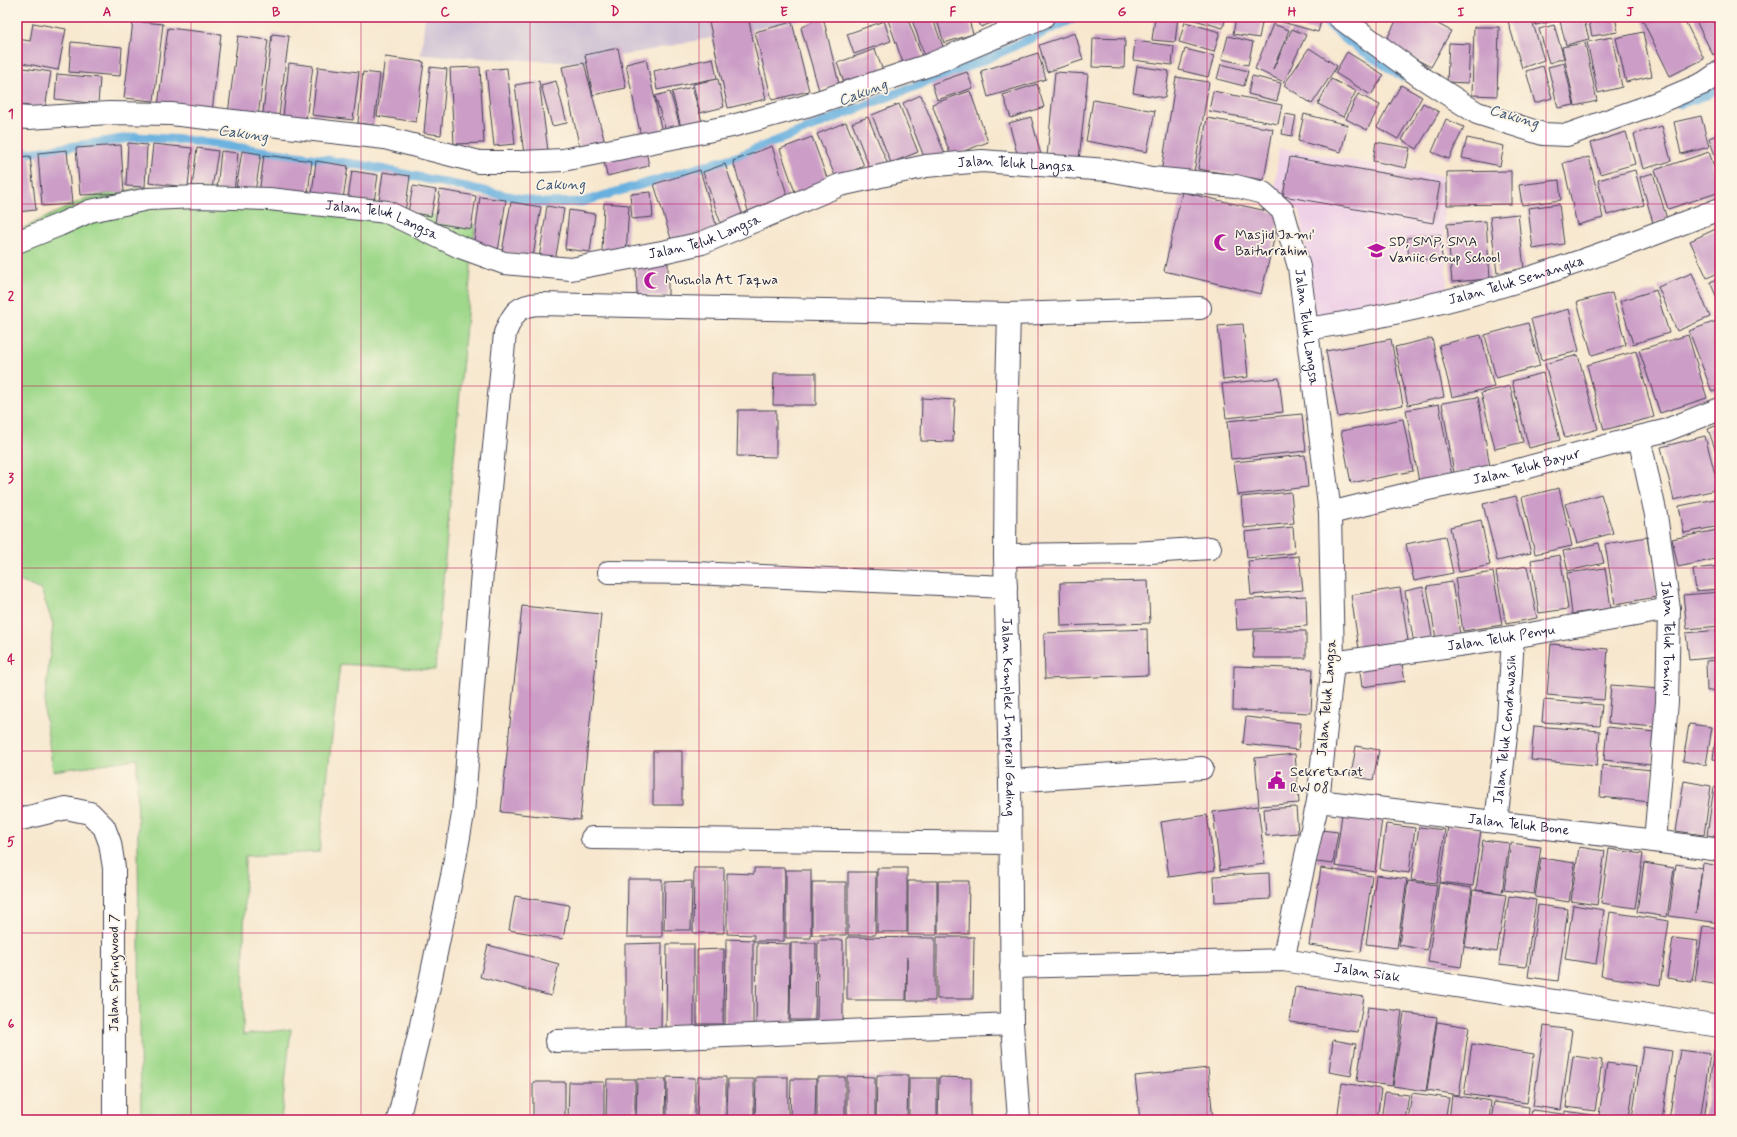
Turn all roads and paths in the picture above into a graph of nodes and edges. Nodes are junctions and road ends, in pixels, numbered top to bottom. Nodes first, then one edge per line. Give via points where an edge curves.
1 (1043, 17) edge
2 (1339, 17) edge
3 (1720, 72) edge
4 (17, 117) edge
5 (1720, 209) edge
6 (17, 242) edge
7 (1200, 308) dead end
8 (1009, 314) junction
9 (1307, 329) junction
10 (1720, 409) edge
11 (1639, 437) junction
12 (1330, 513) junction
13 (1210, 548) dead end
14 (1005, 555) junction
15 (609, 572) dead end
16 (1006, 587) junction
17 (1669, 609) junction
18 (1513, 638) junction
19 (1333, 663) junction
20 (1202, 768) dead end
21 (1010, 781) junction
22 (1318, 801) junction
23 (17, 820) edge
24 (1496, 822) junction
25 (592, 838) dead end
26 (1655, 841) junction
27 (1010, 843) junction
28 (1720, 850) edge
29 (1283, 960) junction
30 (1011, 967) junction
31 (1012, 1024) junction
32 (1720, 1026) edge
33 (556, 1041) dead end
34 (114, 1120) edge
35 (398, 1120) edge
36 (1019, 1120) edge

1 - 4 street via 930,65 806,106 732,126 563,160 479,162 385,138 171,114 109,113
2 - 3 street via 1421,78 1477,113 1543,134 1566,135 1664,100 1704,83
5 - 9 street, Jalan Teluk Semangka via 1567,266 1505,285 1425,306
6 - 9 street, Jalan Teluk Langsa via 90,211 148,199 269,199 387,212 460,247 504,263 571,269 702,243 840,185 926,166 982,161 1108,170 1152,178 1236,186 1262,193 1283,210 1299,267
7 - 8 street
8 - 14 street, Jalan Komplek Imperial Gading
8 - 35 street via 540,304 520,309 511,319 505,333 503,348 462,814 452,876 420,1030
9 - 12 street, Jalan Teluk Langsa
10 - 11 street, Jalan Teluk Bayur via 1664,431
11 - 12 street, Jalan Teluk Bayur via 1503,474
11 - 17 street, Jalan Teluk Tomini via 1656,515
12 - 19 street, Jalan Teluk Langsa
13 - 14 street via 1127,553
14 - 16 street, Jalan Komplek Imperial Gading
15 - 16 street via 694,573
16 - 21 street, Jalan Komplek Imperial Gading
17 - 18 street, Jalan Teluk Penyu
17 - 26 street, Jalan Teluk Tomini via 1666,702
18 - 19 street, Jalan Teluk Penyu
18 - 24 street, Jalan Teluk Cendrawasih via 1508,719
19 - 22 street, Jalan Teluk Langsa
20 - 21 street
21 - 27 street, Jalan Komplek Imperial Gading
22 - 24 street, Jalan Teluk Bone
22 - 29 street, Jalan Teluk Langsa
23 - 34 street, Jalan Springwood 7 via 66,808 90,813 104,827 110,843 114,868
24 - 26 street, Jalan Teluk Bone
25 - 27 street
26 - 28 street, Jalan Teluk Bone
27 - 30 street, Jalan Komplek Imperial Gading
29 - 30 street, Jalan Siak
29 - 32 street, Jalan Siak
30 - 31 street, Jalan Komplek Imperial Gading
31 - 33 street
31 - 36 street, Jalan Komplek Imperial Gading

